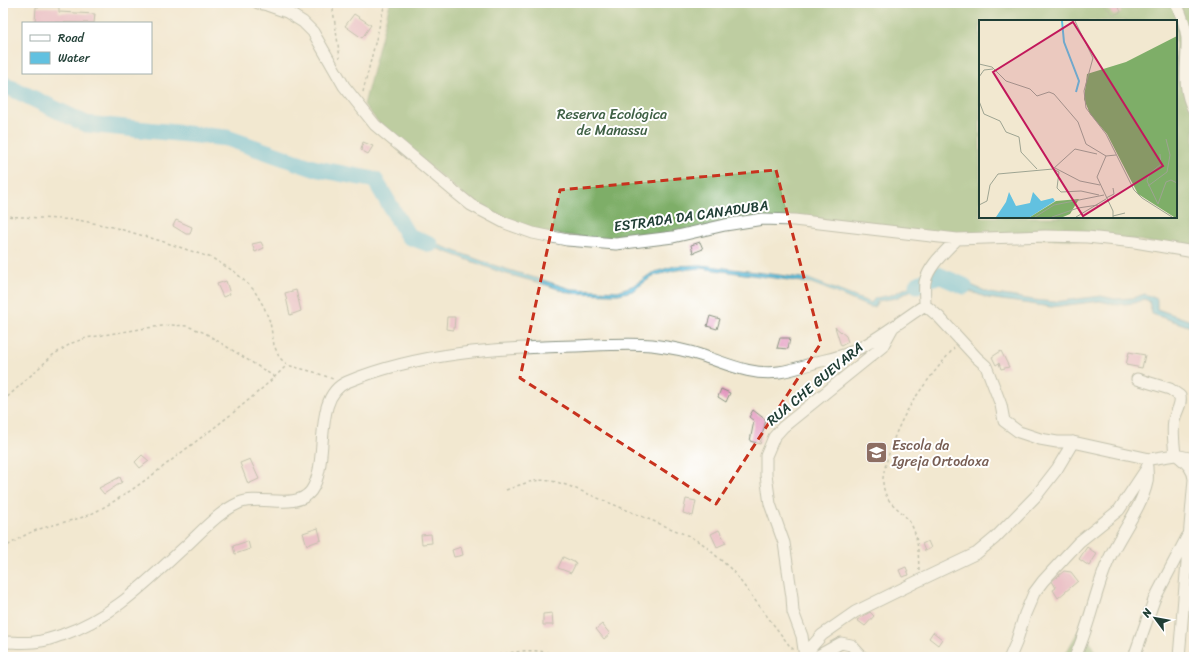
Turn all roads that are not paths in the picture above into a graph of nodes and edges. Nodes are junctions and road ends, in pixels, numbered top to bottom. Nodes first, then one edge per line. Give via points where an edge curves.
1 (258, 3) edge
2 (1176, 3) edge
3 (1194, 112) edge
4 (957, 239) junction
5 (1194, 252) edge
6 (925, 305) junction
7 (895, 325) junction
8 (1138, 379) dead end
9 (1073, 442) junction
10 (1176, 455) junction
11 (1194, 459) edge
12 (1148, 463) junction
13 (1189, 533) junction
14 (3, 642) edge
15 (809, 656) edge
16 (862, 657) edge
17 (1010, 657) edge
18 (1075, 657) edge
19 (1134, 657) edge
20 (1179, 657) edge

1 - 4 street, ESTRADA DA CANADUBA via 287,12 303,22 313,32 344,86 375,125 470,205 505,223 533,233 567,240 616,244 673,237 762,220 794,220
2 - 3 street via 1187,38 1186,86
4 - 5 street, ESTRADA DA CANADUBA via 1087,237
4 - 6 street via 933,266 926,283
6 - 7 street
6 - 9 street via 986,366 1001,405 1004,422 1019,432 1040,439
7 - 14 street via 860,348 840,357 776,373 745,370 698,354 652,345 586,345 475,351 424,358 389,367 342,384 334,392 329,401 320,470 309,494 294,500 241,502 223,512 135,593 100,618 79,629 43,641
7 - 15 street, RUA CHE GUEVARA via 882,347 783,427 774,437 766,456 770,504 784,543 793,612
8 - 10 street via 1170,389 1180,396 1181,401 1173,429
9 - 12 street
9 - 15 street via 1057,469 1036,496 977,553 911,580 855,612 822,635
10 - 11 street
10 - 12 street
10 - 13 street via 1189,466 1193,475
12 - 17 street via 1119,510 1079,542 1034,593
12 - 18 street via 1147,481 1141,500 1109,559 1090,621
13 - 19 street via 1154,600
13 - 20 street
15 - 16 street via 841,643 851,645

